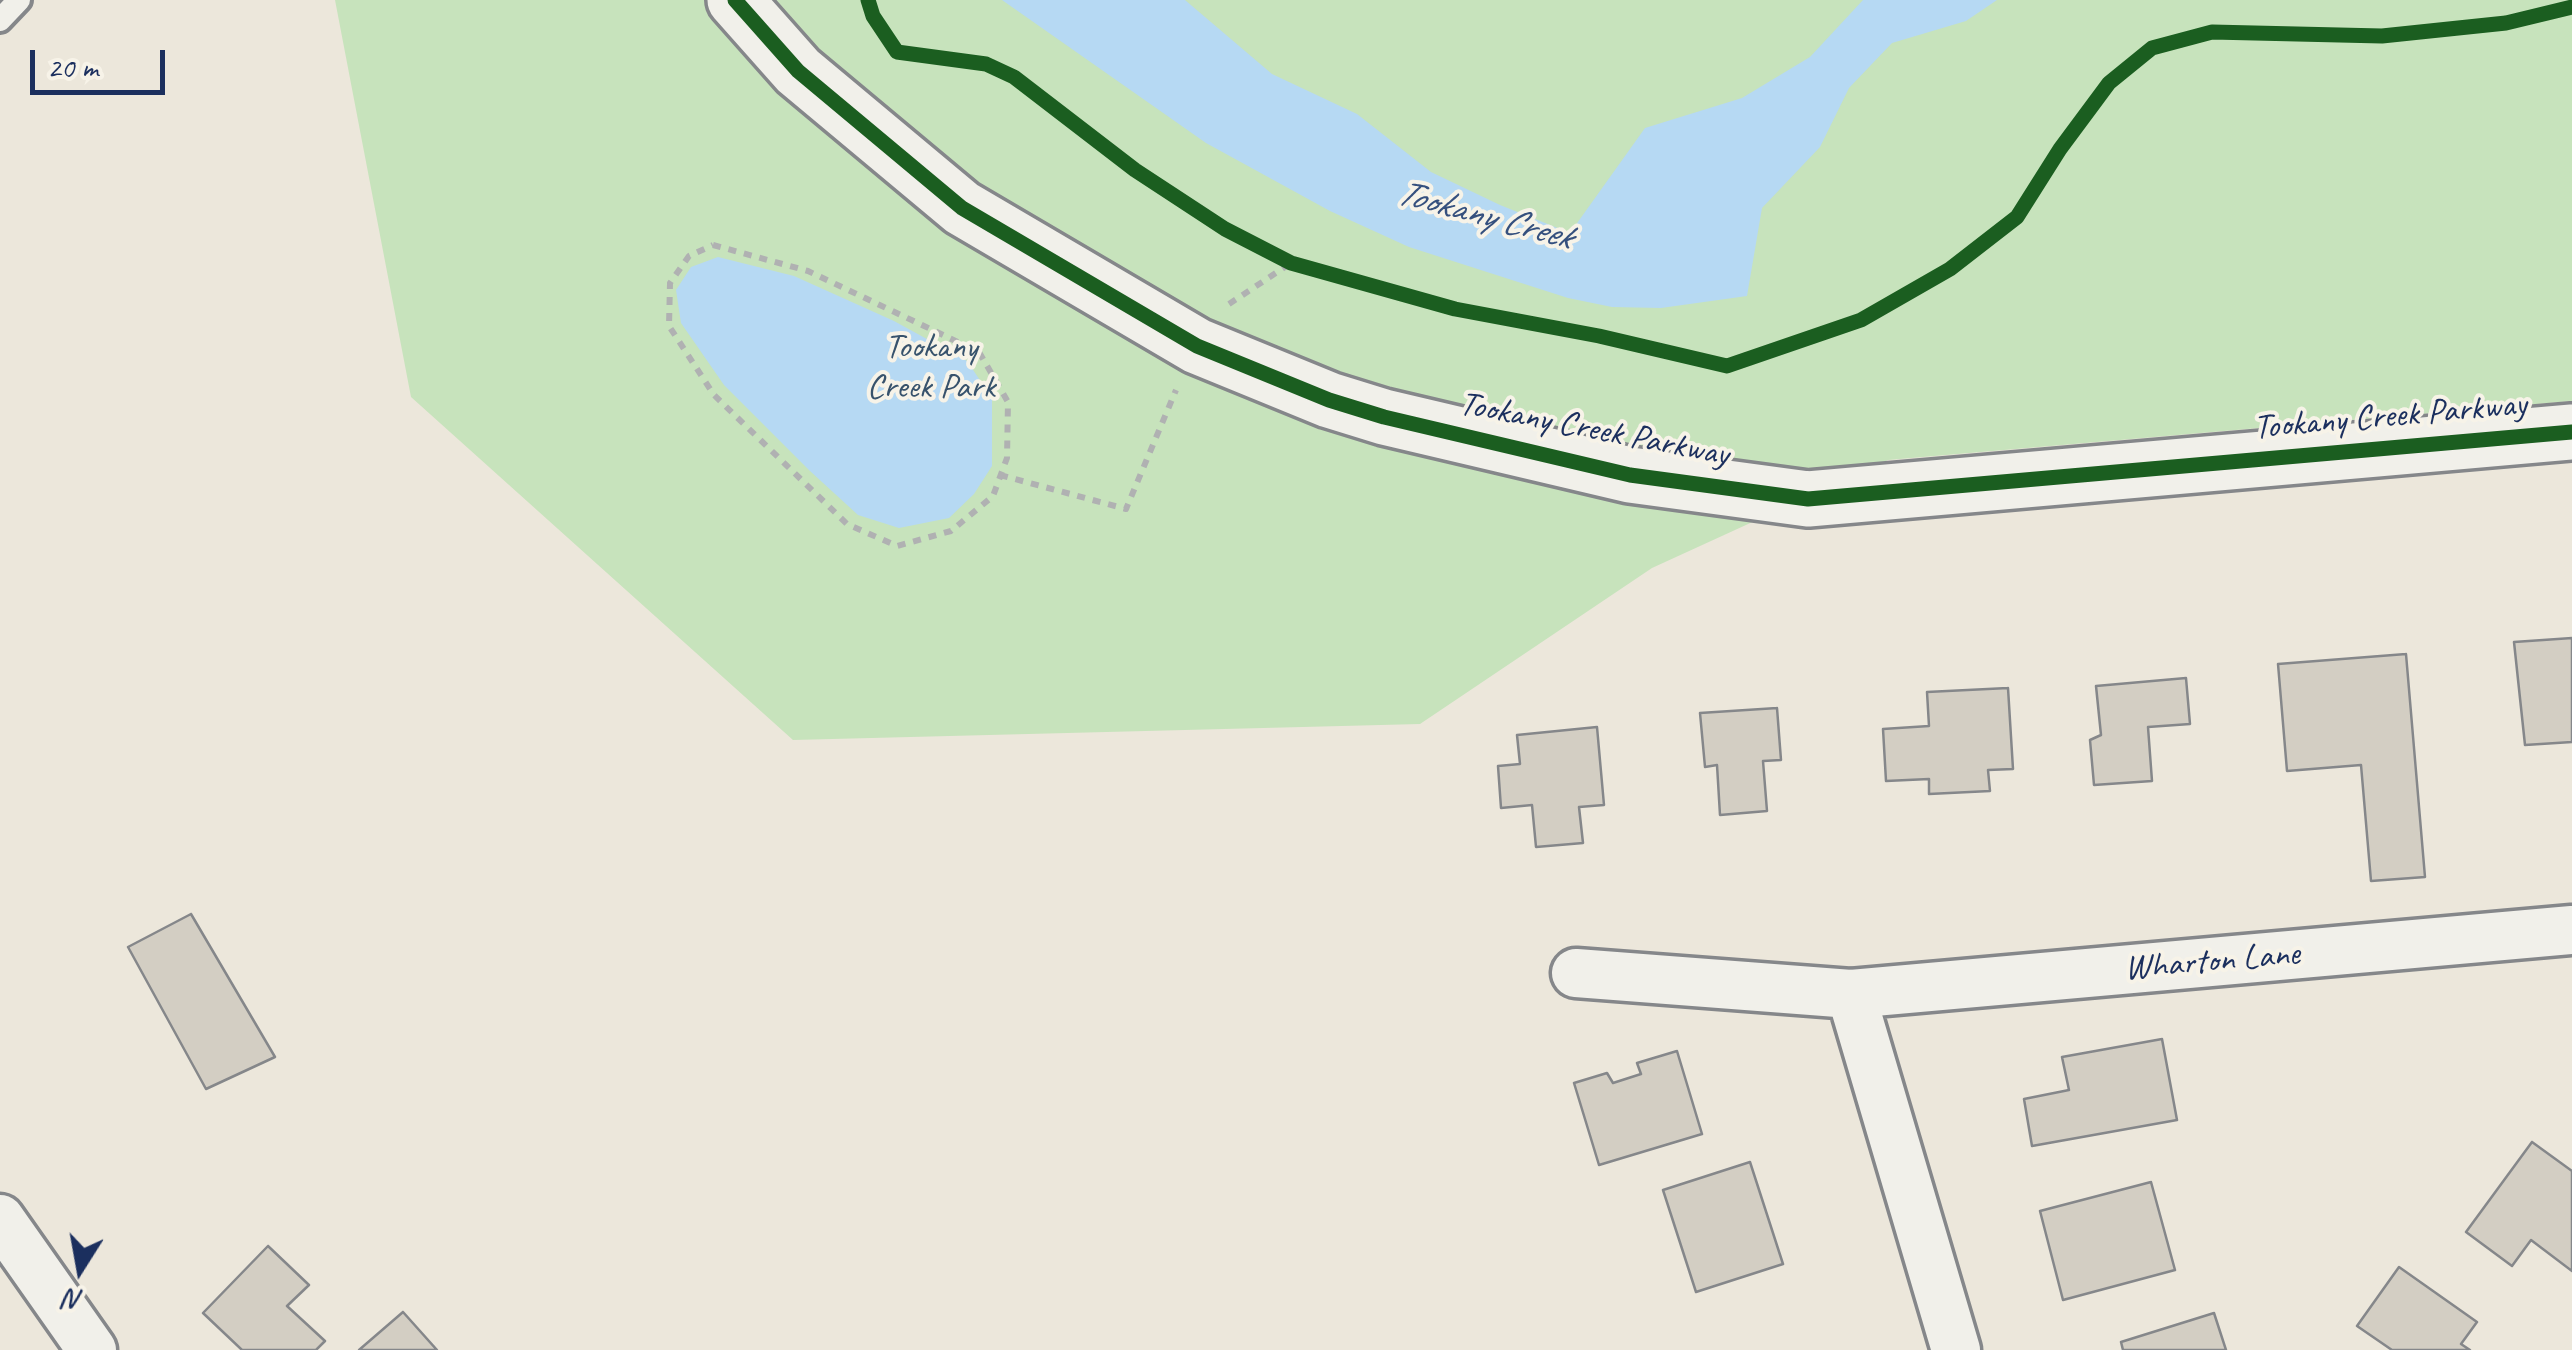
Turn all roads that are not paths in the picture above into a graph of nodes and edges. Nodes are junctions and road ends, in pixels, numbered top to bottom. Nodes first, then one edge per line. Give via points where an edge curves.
1 (19, 0) edge
2 (735, 0) edge
3 (0, 20) edge
4 (2572, 432) edge
5 (2572, 930) edge
6 (1576, 973) dead end
7 (1851, 994) junction
8 (0, 1219) edge
9 (92, 1350) edge
10 (1956, 1350) edge

1 - 3 lane
2 - 4 street, Tookany Creek Parkway via 798,71 962,208 1198,346 1330,400 1630,475 1808,499
5 - 7 street, Wharton Lane
6 - 7 street, Wharton Lane
7 - 10 street
8 - 9 street

